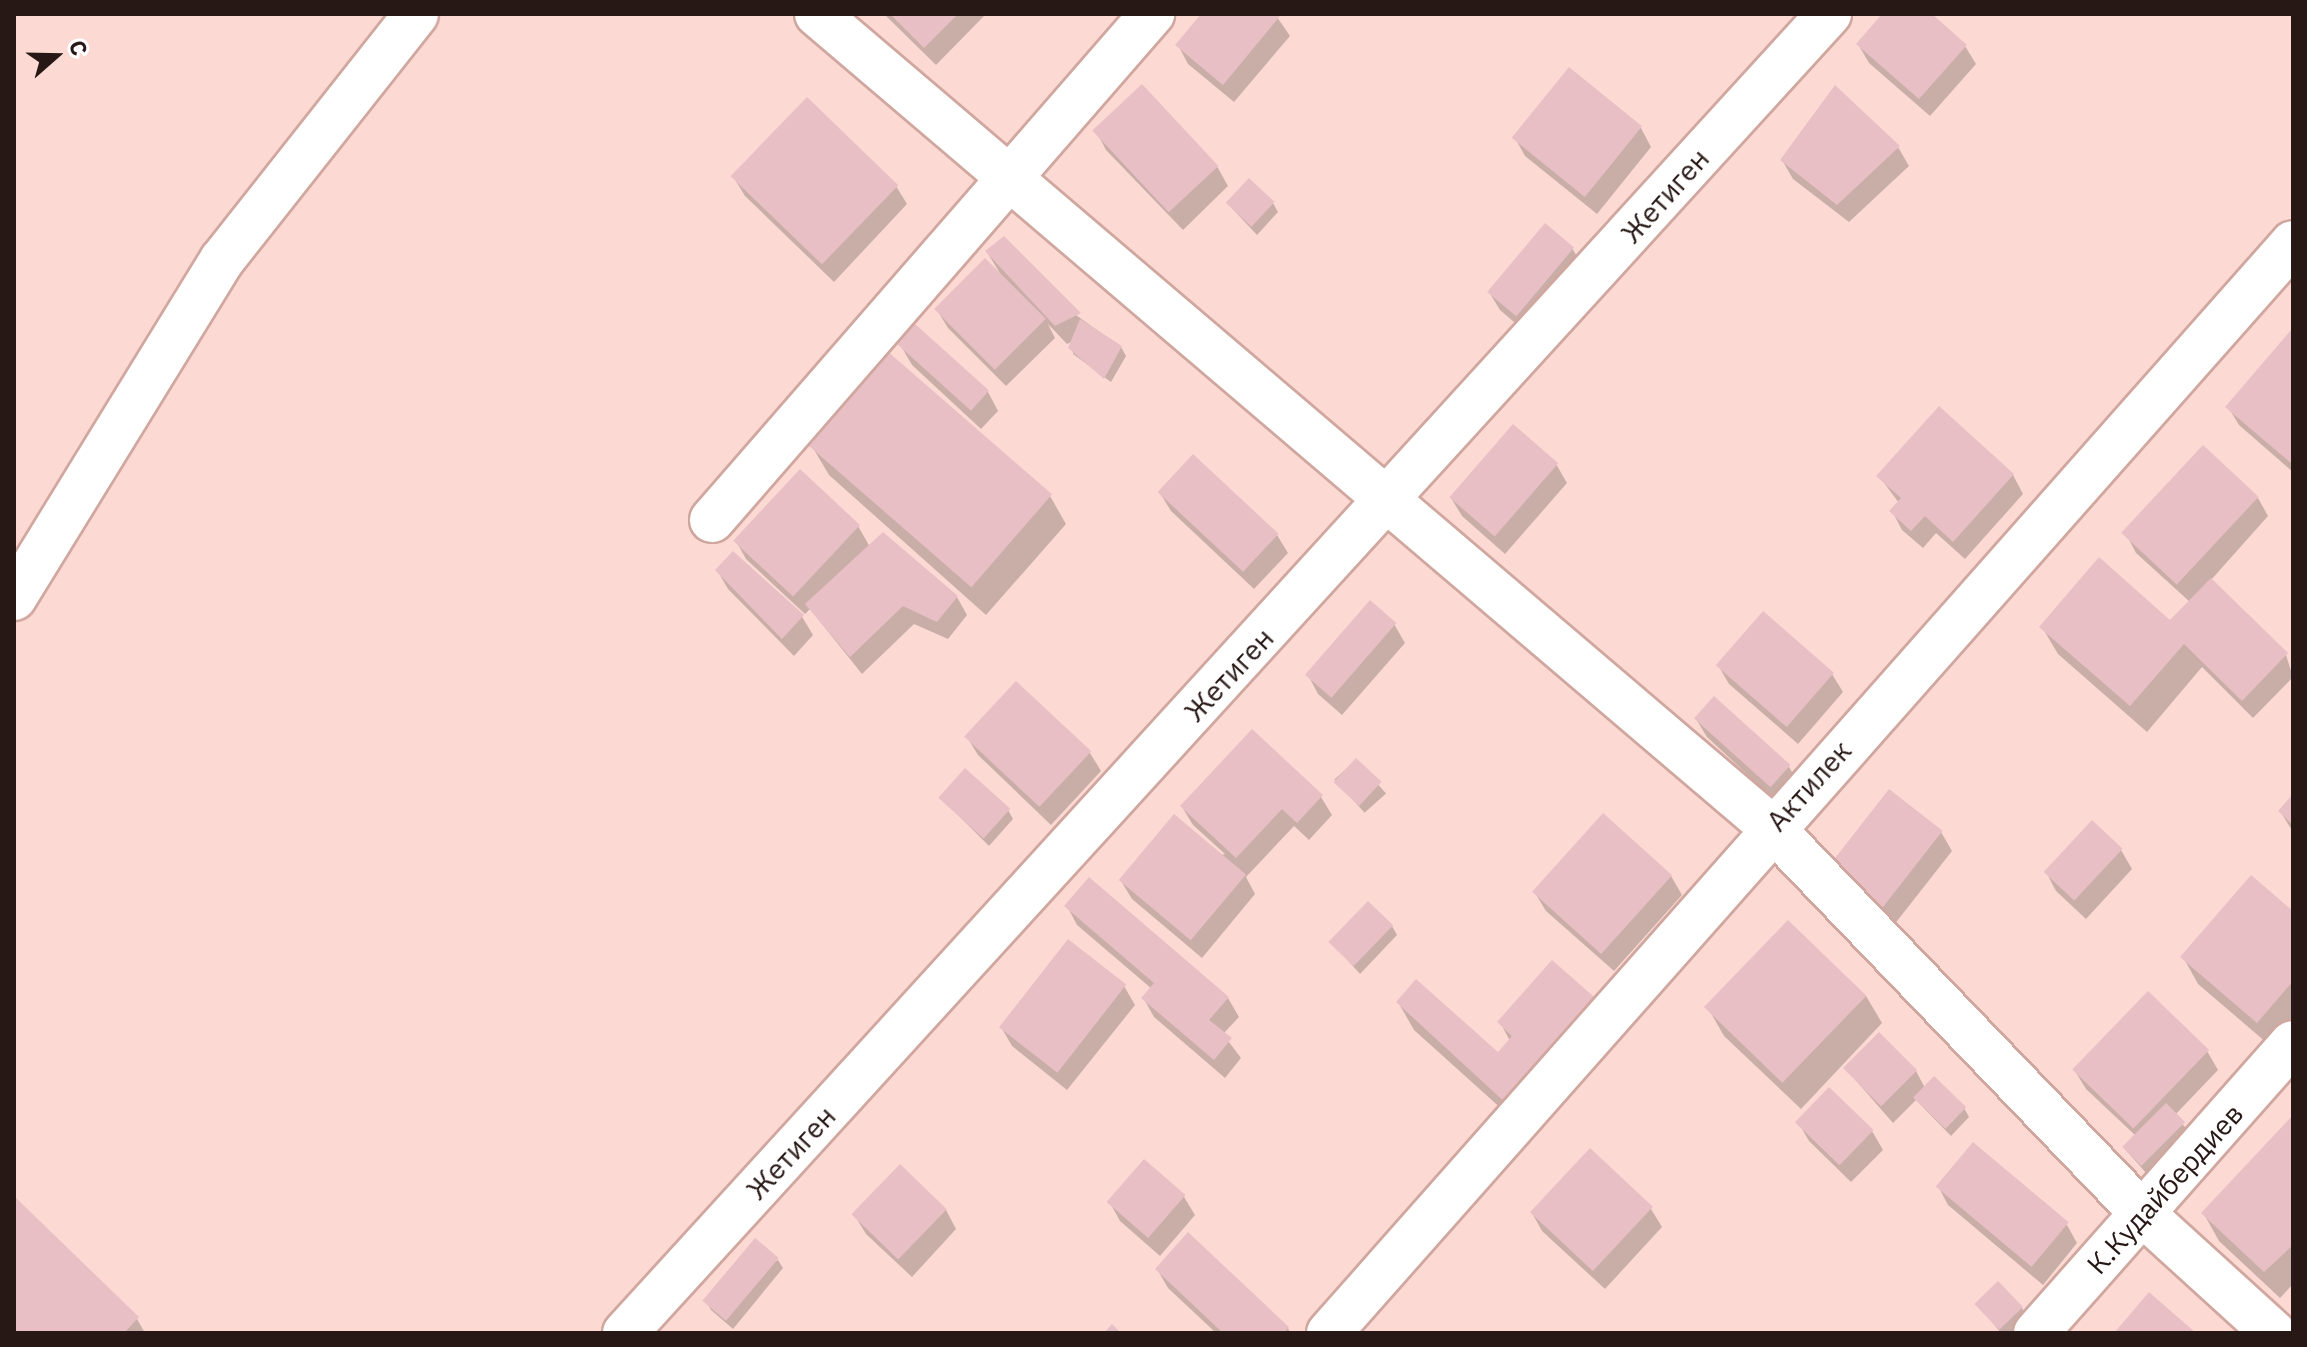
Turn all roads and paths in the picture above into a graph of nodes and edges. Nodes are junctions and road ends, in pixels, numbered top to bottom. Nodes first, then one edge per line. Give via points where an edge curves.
1 (416, 14) edge
2 (817, 14) edge
3 (1152, 14) edge
4 (1829, 14) edge
5 (1011, 177) junction
6 (2293, 243) edge
7 (1390, 500) junction
8 (712, 520) dead end
9 (14, 598) edge
10 (1772, 828) junction
11 (2293, 1043) edge
12 (2143, 1214) junction
13 (625, 1333) edge
14 (1329, 1333) edge
15 (2036, 1333) edge
16 (2274, 1333) edge

1 - 9 street via 222,260
2 - 5 street
3 - 5 street
4 - 7 street, Жетиген
5 - 7 street
5 - 8 street
6 - 10 street, Актилек
7 - 10 street
7 - 13 street, Жетиген
10 - 12 street
10 - 14 street, Актилек
11 - 12 street, К.Кудайбердиев
12 - 15 street, К.Кудайбердиев
12 - 16 street

